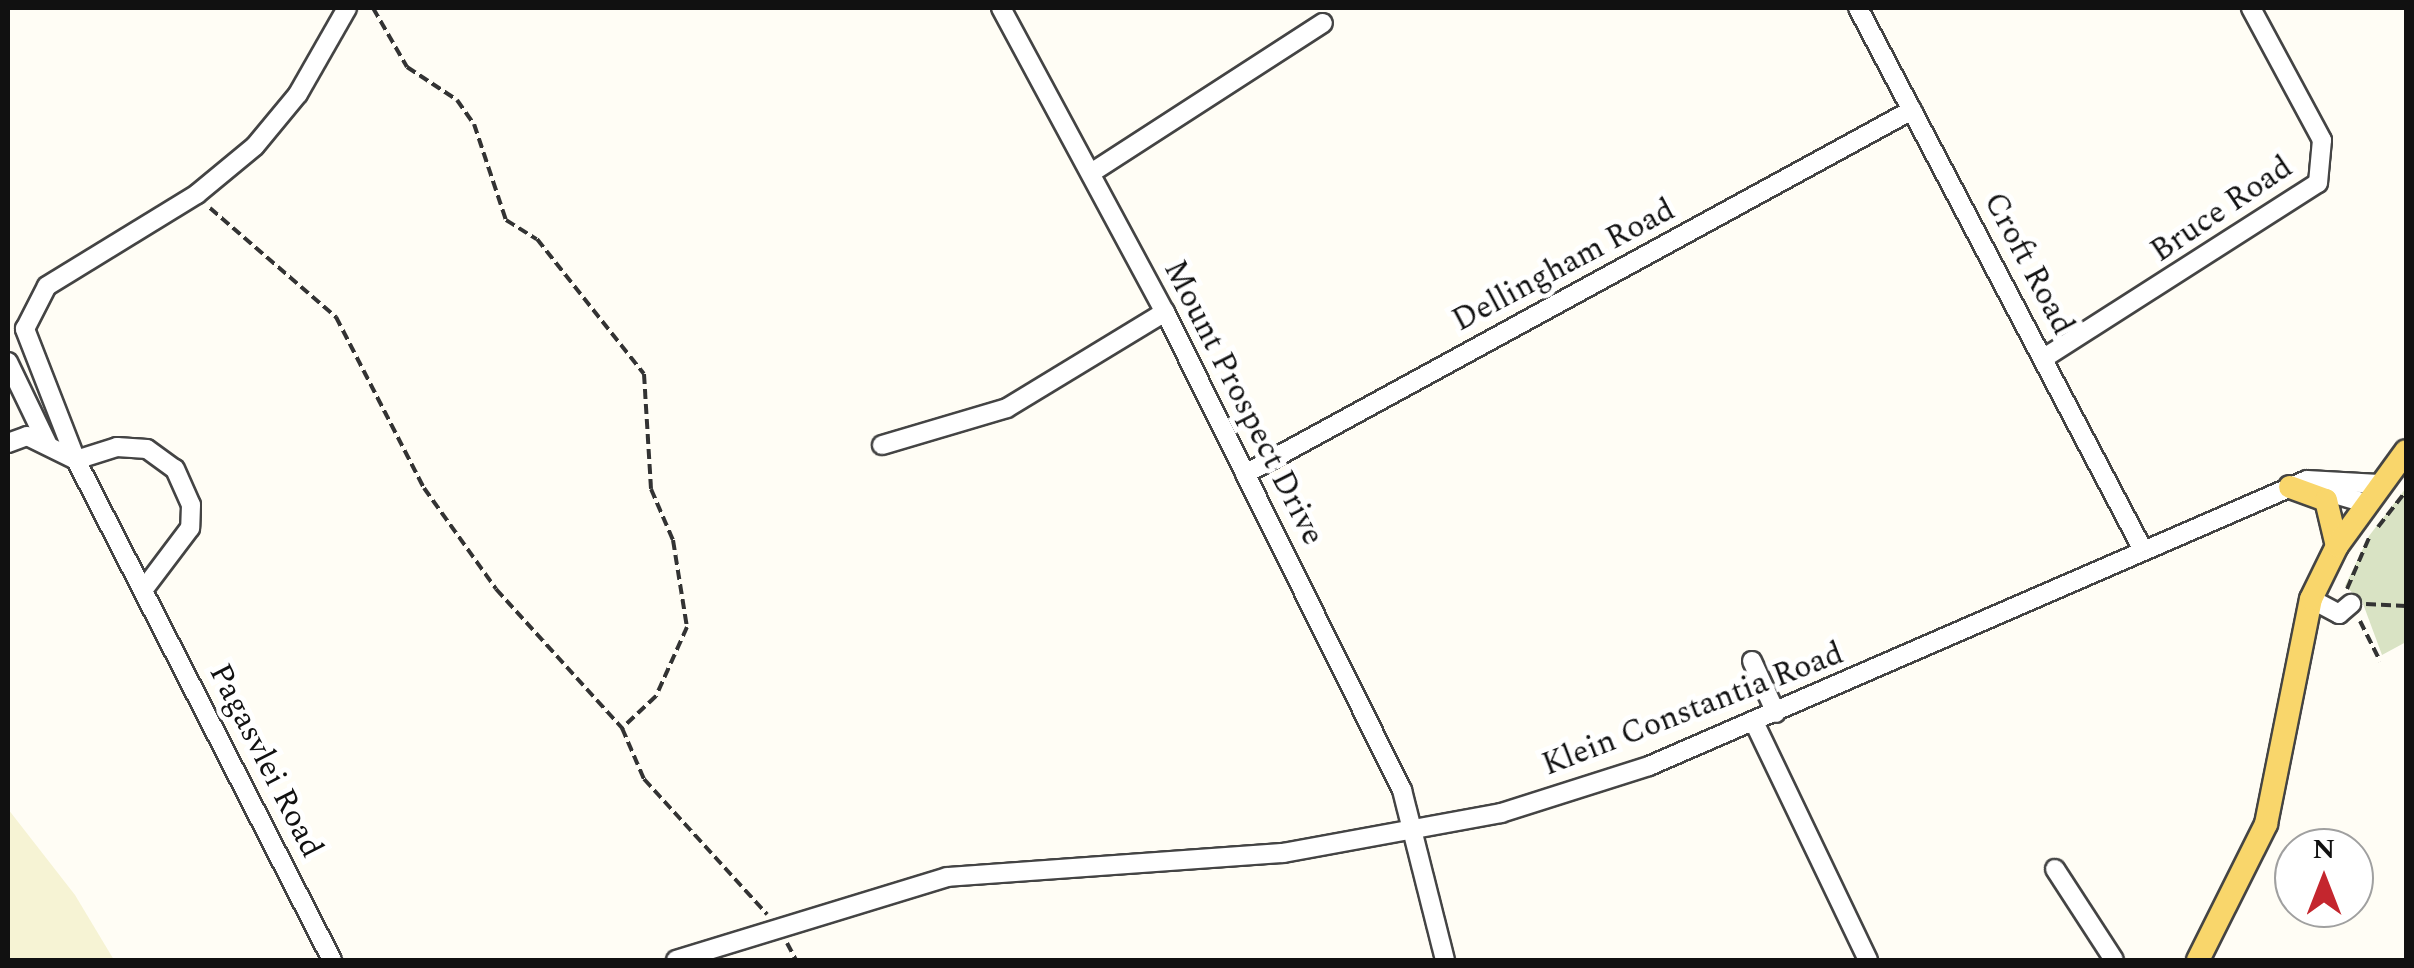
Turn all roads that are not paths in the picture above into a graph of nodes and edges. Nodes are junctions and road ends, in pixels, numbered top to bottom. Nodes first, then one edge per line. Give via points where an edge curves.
1 (347, 8) edge
2 (1858, 8) edge
3 (2251, 8) edge
4 (1004, 9) edge
5 (1323, 23) dead end
6 (1912, 110) junction
7 (1091, 174) junction
8 (1166, 312) junction
9 (2044, 358) junction
10 (8, 362) edge
11 (8, 443) edge
12 (882, 444) dead end
13 (48, 445) junction
14 (2406, 451) edge
15 (76, 460) junction
16 (1245, 474) junction
17 (2290, 487) junction
18 (2372, 494) junction
19 (2337, 546) junction
20 (2143, 550) junction
21 (144, 590) junction
22 (2312, 600) junction
23 (2352, 604) road end
24 (1752, 661) dead end
25 (1776, 713) junction
26 (1754, 722) junction
27 (1416, 832) junction
28 (2055, 870) dead end
29 (332, 960) edge
30 (676, 960) edge
31 (1445, 960) edge
32 (1868, 960) edge
33 (2114, 960) edge
34 (2198, 960) edge

1 - 15 street, Pagasvlei Road via 276,122 196,194 88,258 33,302 28,347
2 - 6 street, Croft Road
3 - 9 street, Bruce Road via 2322,140 2318,184
4 - 7 street, Mount Prospect Drive
5 - 7 street
6 - 9 street, Croft Road
6 - 16 street, Dellingham Road
7 - 8 street, Mount Prospect Drive
8 - 12 street via 1007,408
8 - 16 street, Mount Prospect Drive
9 - 20 street, Croft Road
10 - 13 street
11 - 13 street via 23,436
13 - 15 street
14 - 18 main road
15 - 21 street, Pagasvlei Road
15 - 21 street via 117,447 147,449 175,469 186,490 188,538
16 - 27 street, Mount Prospect Drive
17 - 18 street, Klein Constantia Road via 2331,476
17 - 19 main road via 2326,500
17 - 20 street, Klein Constantia Road
18 - 19 main road
19 - 22 main road
20 - 25 street, Klein Constantia Road
21 - 29 street, Pagasvlei Road
22 - 23 street via 2340,614
22 - 34 main road via 2266,824
24 - 25 street
25 - 26 street, Klein Constantia Road
26 - 27 street, Klein Constantia Road via 1605,782
26 - 32 street
27 - 30 street, Klein Constantia Road via 1282,853 963,875
27 - 31 street, Mount Prospect Drive
28 - 33 street

